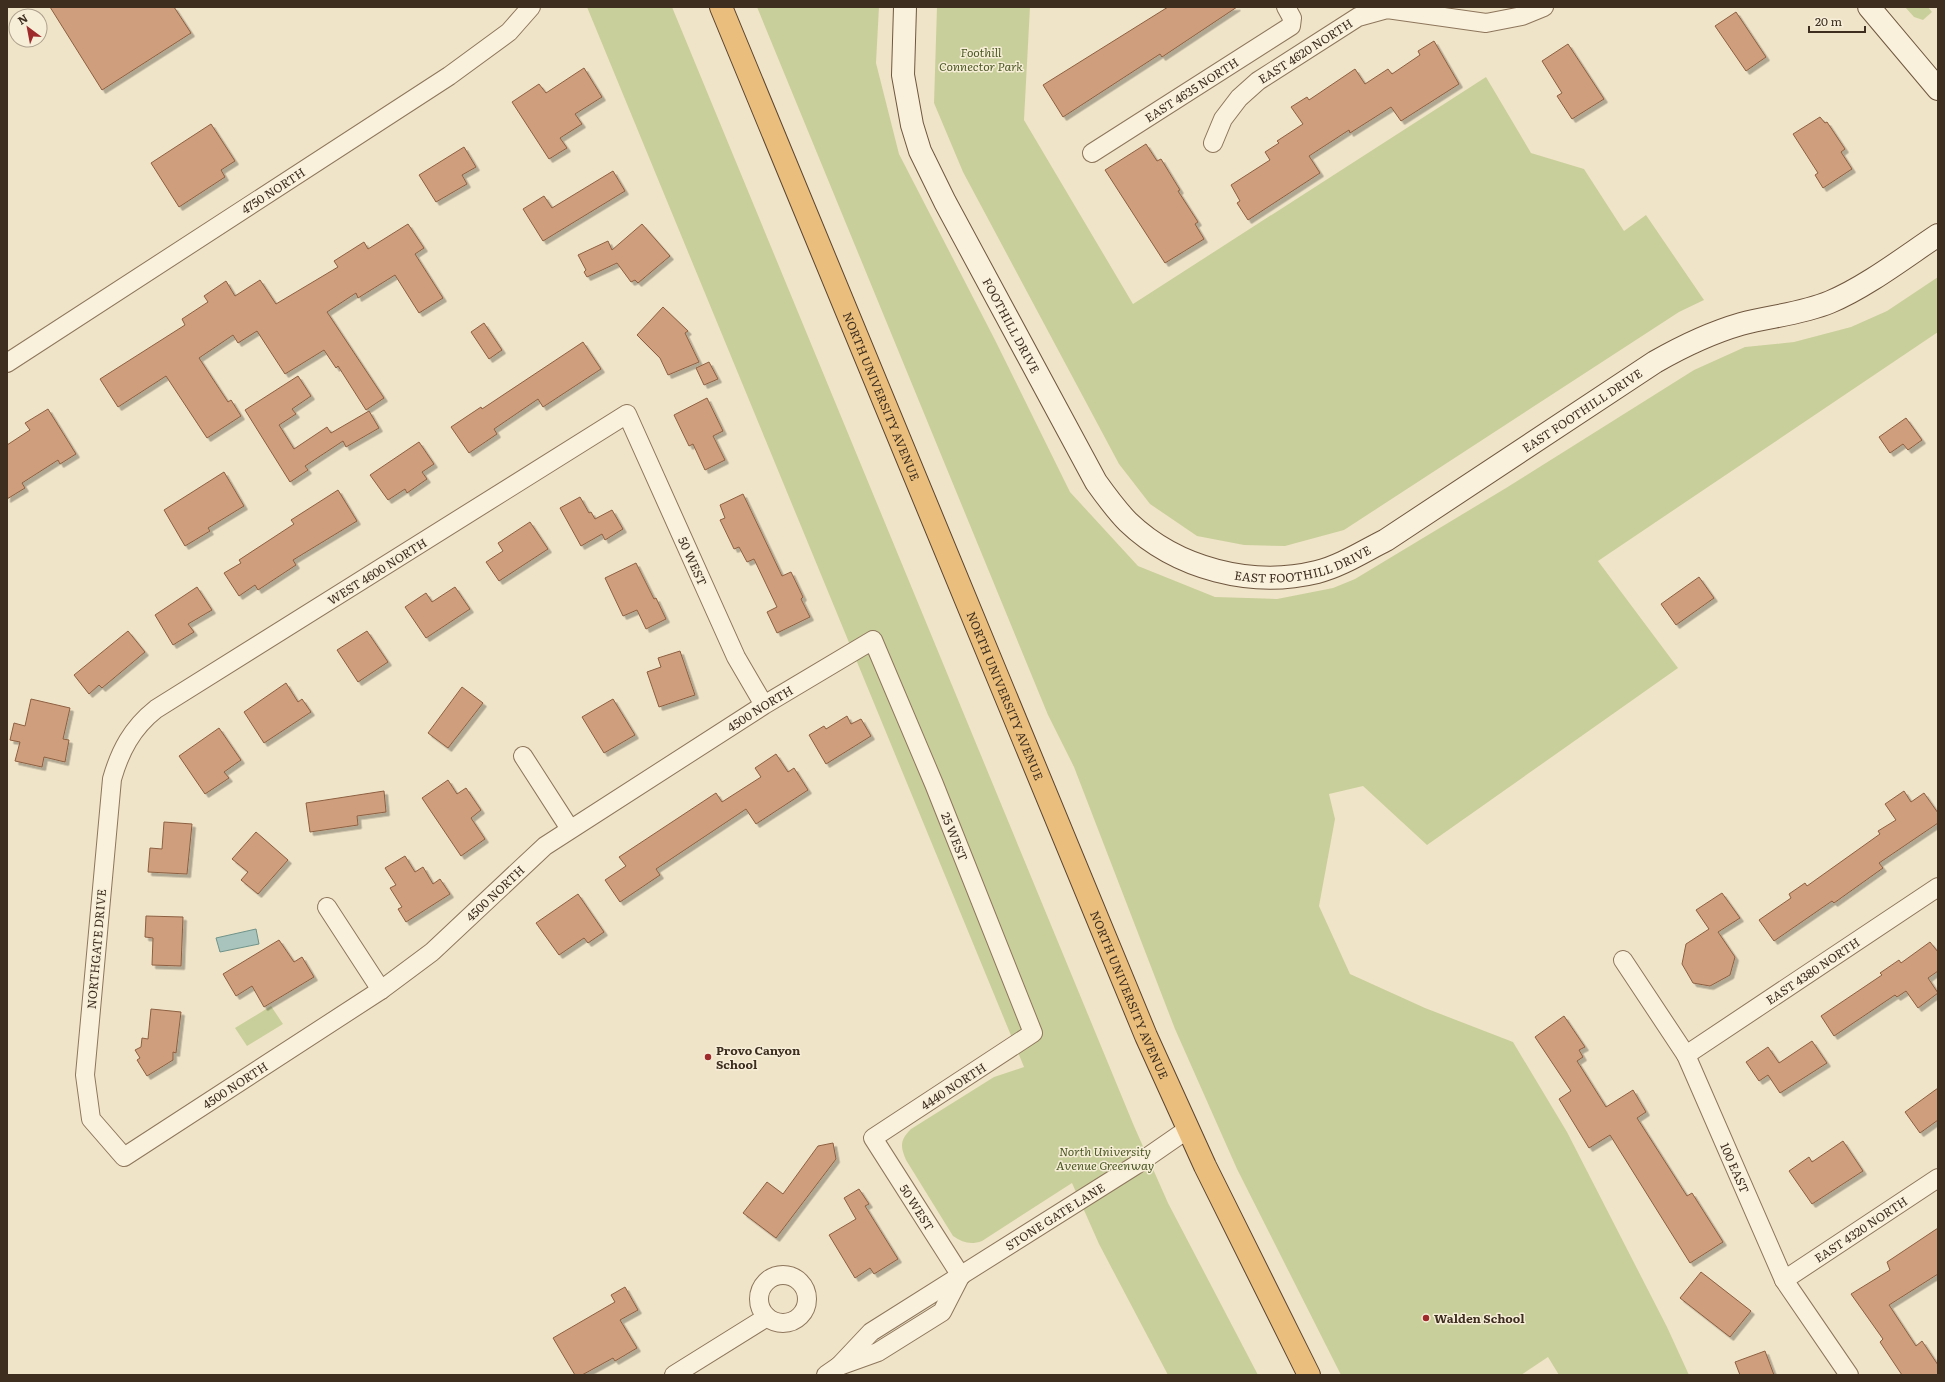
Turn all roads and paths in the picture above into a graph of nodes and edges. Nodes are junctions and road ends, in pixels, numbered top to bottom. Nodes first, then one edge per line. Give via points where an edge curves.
1 (531, 7) edge
2 (721, 7) edge
3 (905, 7) edge
4 (1286, 7) edge
5 (1544, 7) edge
6 (1869, 7) edge
7 (1938, 89) edge
8 (1213, 143) dead end
9 (1092, 153) dead end
10 (1938, 235) edge
11 (7, 363) edge
12 (627, 414) joint
13 (1229, 574) joint
14 (873, 640) joint
15 (764, 705) junction
16 (132, 733) joint
17 (523, 756) dead end
18 (570, 829) junction
19 (1938, 887) edge
20 (327, 907) dead end
21 (1623, 960) dead end
22 (381, 990) junction
23 (1033, 1033) joint
24 (1686, 1055) junction
25 (1188, 1129) junction
26 (873, 1138) joint
27 (124, 1157) joint
28 (1938, 1178) edge
29 (961, 1276) junction
30 (1784, 1280) junction
31 (766, 1317) dead end
32 (833, 1371) edge
33 (674, 1375) edge
34 (1309, 1375) edge
35 (1849, 1375) edge

1 - 11 street, 4750 NORTH via 509,32 449,76
2 - 25 highway, NORTH UNIVERSITY AVENUE via 1146,1036
3 - 13 main road, FOOTHILL DRIVE via 903,75 912,125 920,150 945,202 1096,482 1128,522 1149,540 1167,552
4 - 9 street, EAST 4635 NORTH via 1292,18 1291,26
5 - 8 street, EAST 4620 NORTH via 1522,16 1486,23 1387,10 1358,17 1258,81 1239,98 1223,119
6 - 7 main road
10 - 13 main road, EAST FOOTHILL DRIVE via 1831,302 1800,312 1743,324 1682,346 1386,540 1342,563 1318,572 1282,578 1251,578
12 - 15 street, 50 WEST via 736,657
12 - 16 street, WEST 4600 NORTH via 156,709
14 - 15 street, 4500 NORTH
14 - 23 street, 25 WEST via 934,784
15 - 18 street, 4500 NORTH
16 - 27 street, NORTHGATE DRIVE via 117,759 112,779 85,1075 91,1119
17 - 18 street
18 - 22 street, 4500 NORTH via 545,846 432,952
19 - 24 street, EAST 4380 NORTH
20 - 22 street
21 - 24 street, 100 EAST
22 - 27 street, 4500 NORTH
23 - 26 street, 4440 NORTH
24 - 30 street, 100 EAST
25 - 29 street, STONE GATE LANE
25 - 34 highway, NORTH UNIVERSITY AVENUE
26 - 29 street, 50 WEST
28 - 30 street, EAST 4320 NORTH
29 - 32 street, STONE GATE LANE via 871,1332
30 - 35 street, 100 EAST
31 - 33 street

